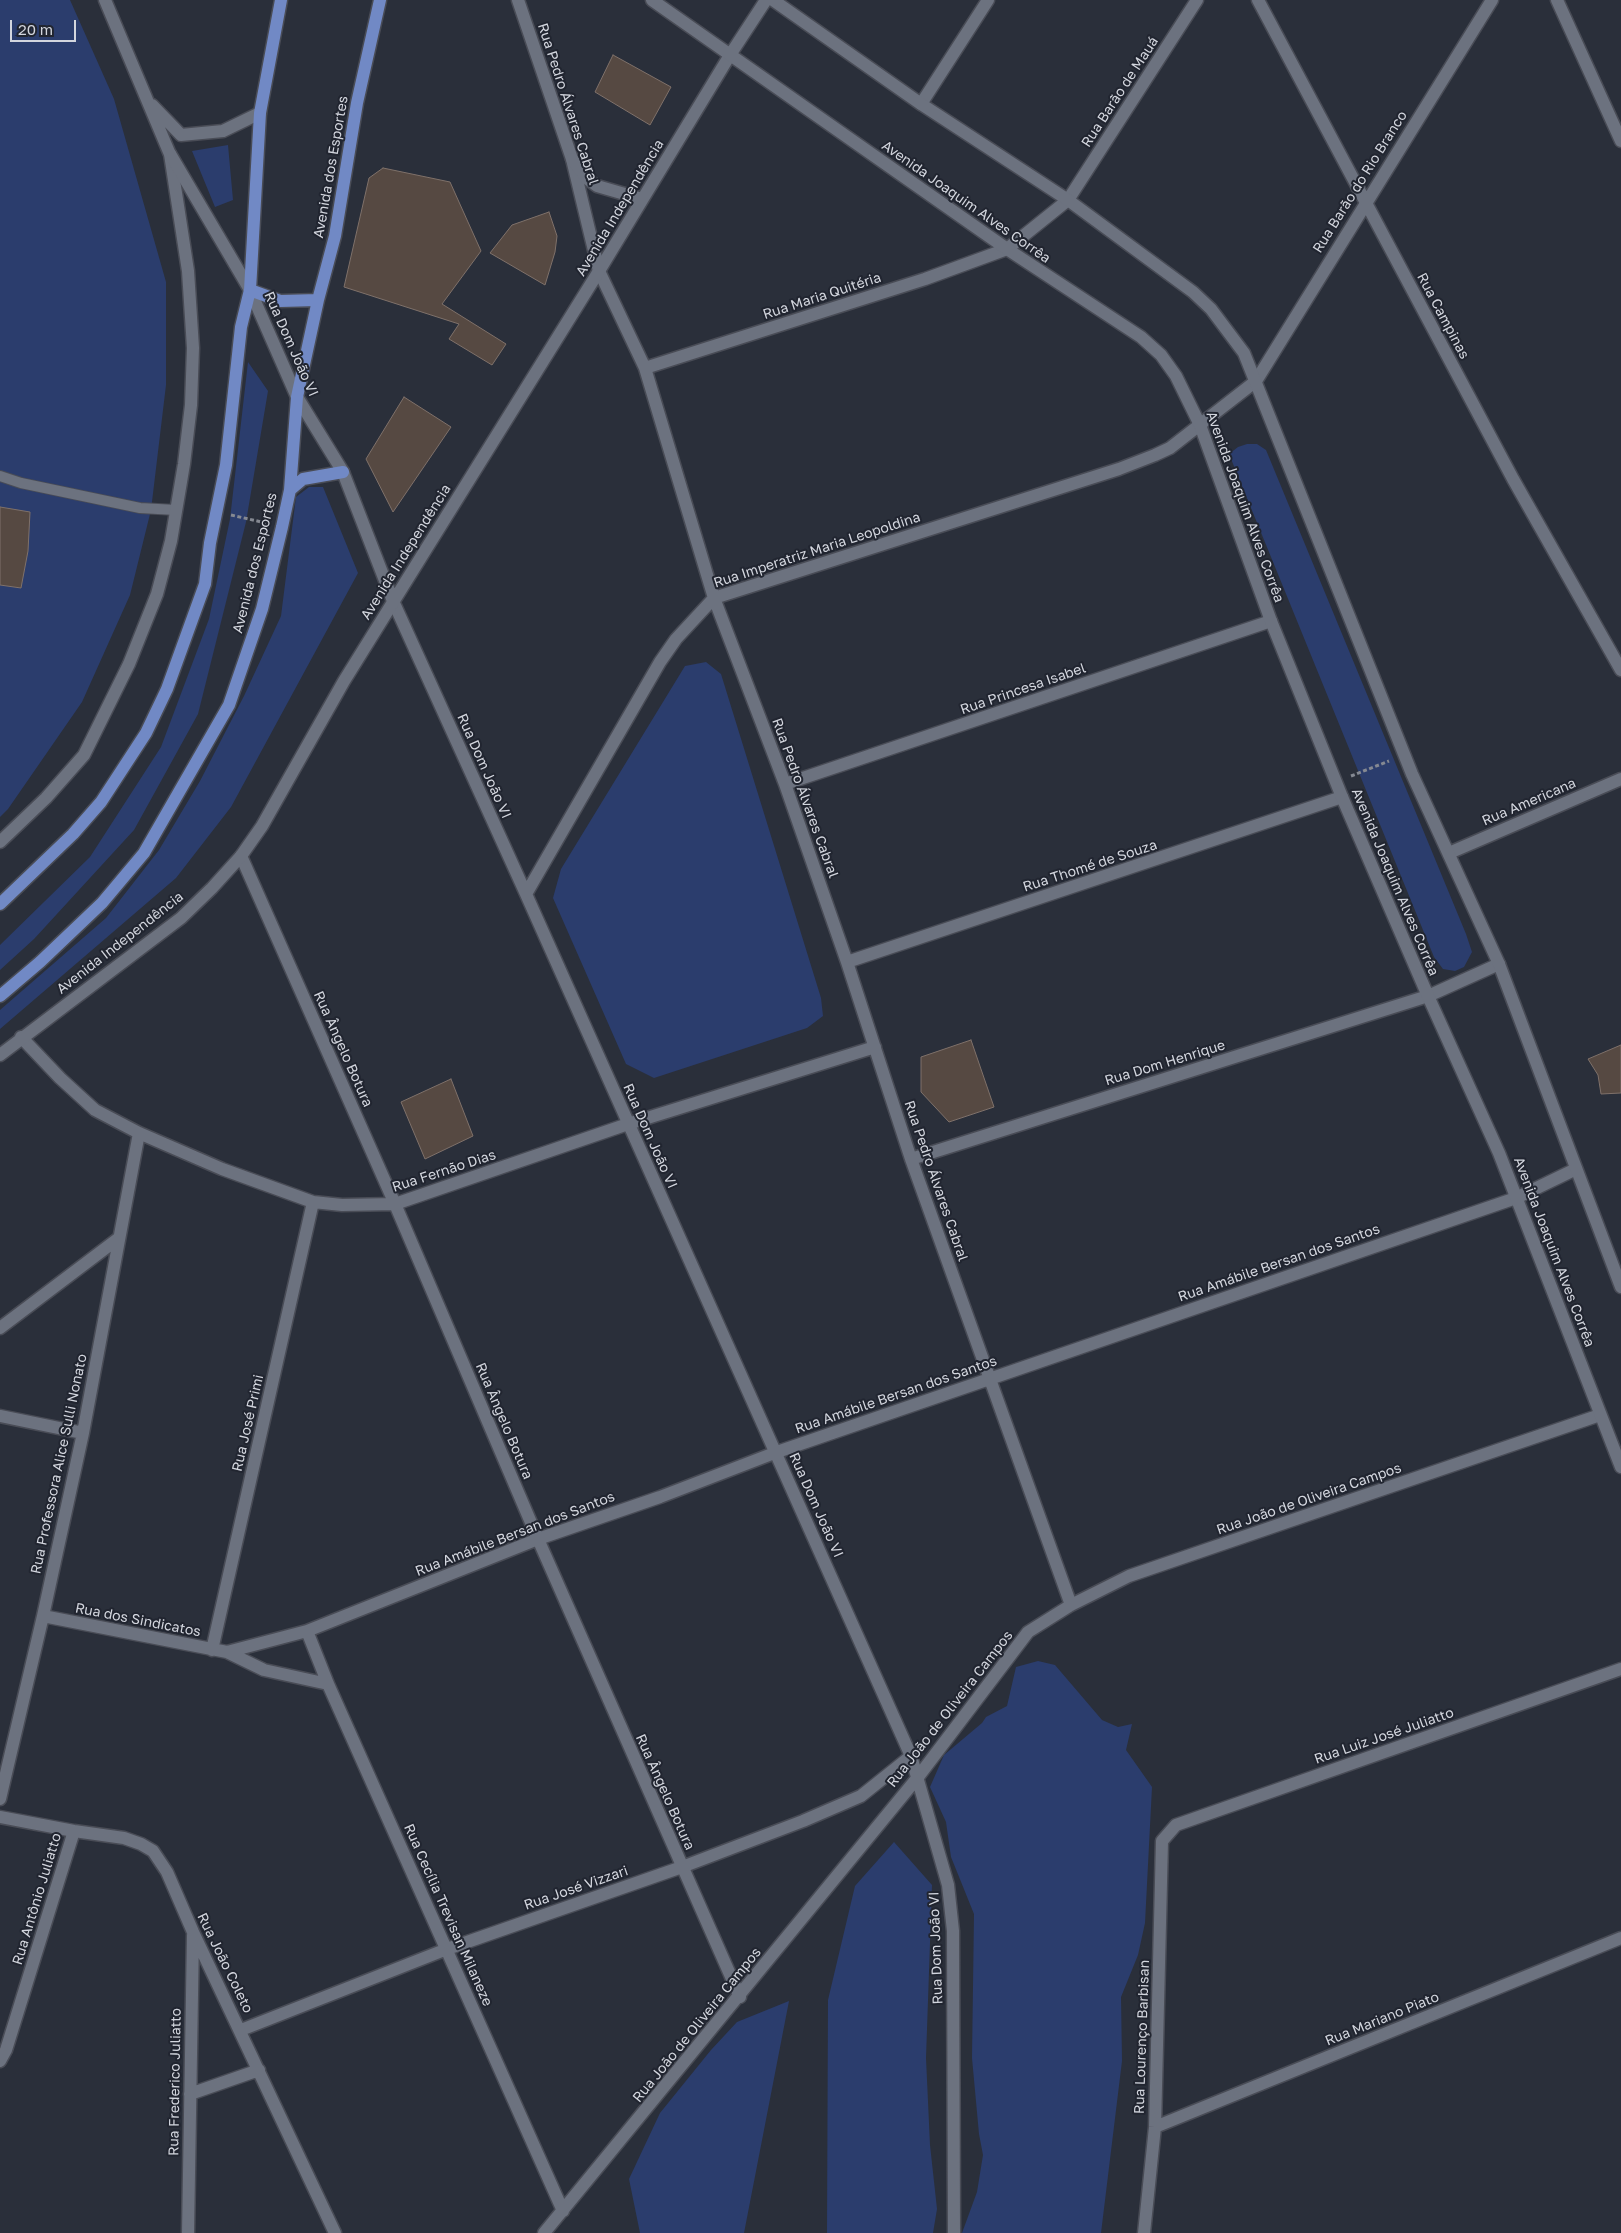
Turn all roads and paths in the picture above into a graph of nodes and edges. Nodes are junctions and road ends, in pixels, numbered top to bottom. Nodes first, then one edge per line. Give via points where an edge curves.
1 (104, 0) edge
2 (281, 0) edge
3 (380, 0) edge
4 (518, 0) edge
5 (652, 0) edge
6 (766, 0) edge
7 (773, 0) edge
8 (988, 0) edge
9 (1197, 0) edge
10 (1258, 0) edge
11 (1492, 0) edge
12 (1557, 0) edge
13 (730, 55) junction
14 (145, 98) junction
15 (921, 104) junction
16 (260, 113) junction
17 (1621, 141) edge
18 (169, 152) junction
19 (572, 159) junction
20 (642, 199) junction
21 (1068, 200) junction
22 (1365, 202) junction
23 (1007, 249) junction
24 (599, 271) junction
25 (250, 290) junction
26 (318, 300) junction
27 (645, 368) junction
28 (1256, 381) junction
29 (297, 398) junction
30 (1200, 425) junction
31 (344, 472) junction
32 (0, 476) edge
33 (290, 490) junction
34 (176, 510) junction
35 (714, 598) junction
36 (393, 601) junction
37 (1271, 621) junction
38 (1608, 644) junction
39 (1621, 657) edge
40 (1621, 670) edge
41 (1405, 755) junction
42 (1621, 779) edge
43 (1336, 782) junction
44 (785, 784) junction
45 (1342, 797) junction
46 (0, 842) edge
47 (1449, 852) junction
48 (241, 856) junction
49 (526, 894) junction
50 (0, 904) edge
51 (847, 962) junction
52 (1499, 964) junction
53 (0, 996) edge
54 (1428, 996) junction
55 (21, 1037) junction
56 (875, 1046) junction
57 (0, 1055) edge
58 (628, 1124) junction
59 (138, 1133) junction
60 (912, 1159) junction
61 (1576, 1169) junction
62 (1516, 1198) junction
63 (313, 1202) junction
64 (395, 1204) junction
65 (119, 1238) junction
66 (1621, 1287) edge
67 (0, 1328) edge
68 (989, 1378) junction
69 (1600, 1415) junction
70 (0, 1416) edge
71 (83, 1433) junction
72 (777, 1452) junction
73 (1621, 1468) edge
74 (538, 1539) junction
75 (1071, 1605) junction
76 (43, 1616) junction
77 (307, 1631) junction
78 (212, 1650) junction
79 (226, 1652) junction
80 (1621, 1669) edge
81 (328, 1684) junction
82 (912, 1756) junction
83 (918, 1777) junction
84 (0, 1799) edge
85 (0, 1817) edge
86 (74, 1831) junction
87 (1162, 1841) joint
88 (682, 1867) junction
89 (193, 1932) junction
90 (1621, 1938) edge
91 (447, 1949) junction
92 (740, 1997) junction
93 (241, 2030) junction
94 (0, 2061) edge
95 (259, 2070) junction
96 (190, 2094) junction
97 (1155, 2127) junction
98 (563, 2211) junction
99 (188, 2233) edge
100 (335, 2233) edge
101 (544, 2233) edge
102 (954, 2233) edge
103 (1144, 2233) edge

1 - 14 street, Rua Dom João VI
2 - 16 main road
3 - 26 main road, Avenida dos Esportes via 357,103 335,236
4 - 19 street, Rua Pedro Álvares Cabral
5 - 13 street, Avenida Joaquim Alves Corrêa
6 - 13 street, Avenida Independência
7 - 15 street
8 - 15 street
9 - 21 street, Rua Barão de Mauá
10 - 22 street, Rua Campinas
11 - 22 street, Rua Barão do Rio Branco
12 - 17 street
13 - 20 street, Avenida Independência
13 - 23 street, Avenida Joaquim Alves Corrêa
14 - 16 street, Rua Dom João VI via 181,135 224,131
14 - 18 street, Rua Dom João VI
15 - 21 street
16 - 25 main road
18 - 25 street, Rua Dom João VI
18 - 34 street via 188,271 193,348 192,405
19 - 20 street via 586,178 597,186
19 - 24 street, Rua Pedro Álvares Cabral
20 - 24 street, Avenida Independência
21 - 23 street, Rua Barão de Mauá
21 - 28 street via 1193,292 1211,309 1244,353
22 - 28 street, Rua Barão do Rio Branco
22 - 38 street, Rua Campinas via 1513,479
23 - 27 street, Rua Maria Quitéria via 925,279
23 - 30 street, Avenida Joaquim Alves Corrêa via 1141,337 1161,355 1176,376
24 - 27 street, Rua Pedro Álvares Cabral
24 - 36 street, Avenida Independência
25 - 26 main road via 280,301
25 - 29 street, Rua Dom João VI
25 - 50 main road via 241,327 226,465 205,584 167,689 146,733 102,802
26 - 29 main road, Avenida dos Esportes
27 - 35 street, Rua Pedro Álvares Cabral
28 - 30 street, Rua Imperatriz Maria Leopoldina
28 - 41 street
29 - 31 street, Rua Dom João VI
29 - 33 main road, Avenida dos Esportes
30 - 35 street, Rua Imperatriz Maria Leopoldina via 1170,448 1119,469
30 - 37 street, Avenida Joaquim Alves Corrêa
31 - 33 main road via 303,479
31 - 36 street, Rua Dom João VI
32 - 34 lane via 140,508
33 - 53 main road, Avenida dos Esportes via 262,609 229,705 158,830 144,853 102,903
34 - 46 street via 157,594 130,664 84,755 46,798
35 - 44 street, Rua Pedro Álvares Cabral
35 - 49 street, Rua Imperatriz Maria Leopoldina via 676,639 660,662
36 - 48 street, Avenida Independência via 262,826
36 - 49 street, Rua Dom João VI
37 - 43 street, Avenida Joaquim Alves Corrêa
37 - 44 street, Rua Princesa Isabel
38 - 39 street, Rua Campinas
38 - 40 street, Rua Campinas
41 - 43 path
41 - 47 street
42 - 47 street, Rua Americana
43 - 45 street, Avenida Joaquim Alves Corrêa
44 - 51 street, Rua Pedro Álvares Cabral
45 - 51 street, Rua Thomé de Souza
45 - 54 street, Avenida Joaquim Alves Corrêa
47 - 52 street
48 - 55 street, Avenida Independência via 181,918
48 - 64 street, Rua Ângelo Botura
49 - 58 street, Rua Dom João VI
51 - 56 street, Rua Pedro Álvares Cabral
52 - 54 street, Avenida Joaquim Alves Corrêa
52 - 61 street
54 - 60 street, Rua Dom Henrique
54 - 62 street, Avenida Joaquim Alves Corrêa via 1499,1152
55 - 57 street, Avenida Independência
55 - 59 street, Rua Fernão Dias via 95,1110
56 - 58 street, Rua Fernão Dias
56 - 60 street, Rua Pedro Álvares Cabral
58 - 64 street, Rua Fernão Dias
58 - 72 street, Rua Dom João VI
59 - 63 street, Rua Fernão Dias via 222,1169
59 - 65 street, Rua Professora Alice Sulli Nonato
60 - 68 street, Rua Pedro Álvares Cabral
61 - 62 street, Rua Amábile Bersan dos Santos
61 - 66 street
62 - 68 street, Rua Amábile Bersan dos Santos
62 - 69 street, Avenida Joaquim Alves Corrêa
63 - 64 street, Rua Fernão Dias
63 - 78 street, Rua José Primi
64 - 74 street, Rua Ângelo Botura
65 - 67 street
65 - 71 street, Rua Professora Alice Sulli Nonato
68 - 72 street, Rua Amábile Bersan dos Santos
68 - 75 street, Rua Pedro Álvares Cabral
69 - 73 street, Avenida Joaquim Alves Corrêa
69 - 75 street, Rua João de Oliveira Campos via 1129,1576
70 - 71 street
71 - 76 street, Rua Professora Alice Sulli Nonato
72 - 74 street, Rua Amábile Bersan dos Santos
72 - 82 street, Rua Dom João VI
74 - 77 street, Rua Amábile Bersan dos Santos
74 - 88 street, Rua Ângelo Botura
75 - 83 street, Rua João de Oliveira Campos via 1028,1632
76 - 78 street, Rua dos Sindicatos
76 - 84 street, Rua Professora Alice Sulli Nonato
77 - 79 street, Rua Amábile Bersan dos Santos
77 - 81 street, Rua Cecília Trevisan Milaneze
78 - 79 street, Rua dos Sindicatos
79 - 81 street via 264,1670
80 - 87 street, Rua Luiz José Juliatto via 1176,1825
81 - 91 street, Rua Cecília Trevisan Milaneze
82 - 83 street, Rua Dom João VI
82 - 88 street, Rua José Vizzari via 861,1796
83 - 92 street, Rua João de Oliveira Campos
83 - 102 street, Rua Dom João VI via 948,1885 953,1930
85 - 86 street, Rua João Coleto
86 - 89 street, Rua João Coleto via 124,1838 153,1851 167,1872
86 - 94 street, Rua Antônio Juliatto
87 - 97 street, Rua Lourenço Barbisan
88 - 91 street, Rua José Vizzari
88 - 92 street, Rua Ângelo Botura
89 - 93 street, Rua João Coleto
89 - 96 street, Rua Frederico Juliatto
90 - 97 street, Rua Mariano Piato
91 - 93 street, Rua José Vizzari
91 - 98 street, Rua Cecília Trevisan Milaneze
92 - 98 street, Rua João de Oliveira Campos
93 - 95 street, Rua João Coleto
95 - 96 street
95 - 100 street, Rua João Coleto
96 - 99 street, Rua Frederico Juliatto
97 - 103 street, Rua Lourenço Barbisan
98 - 101 street, Rua João de Oliveira Campos

